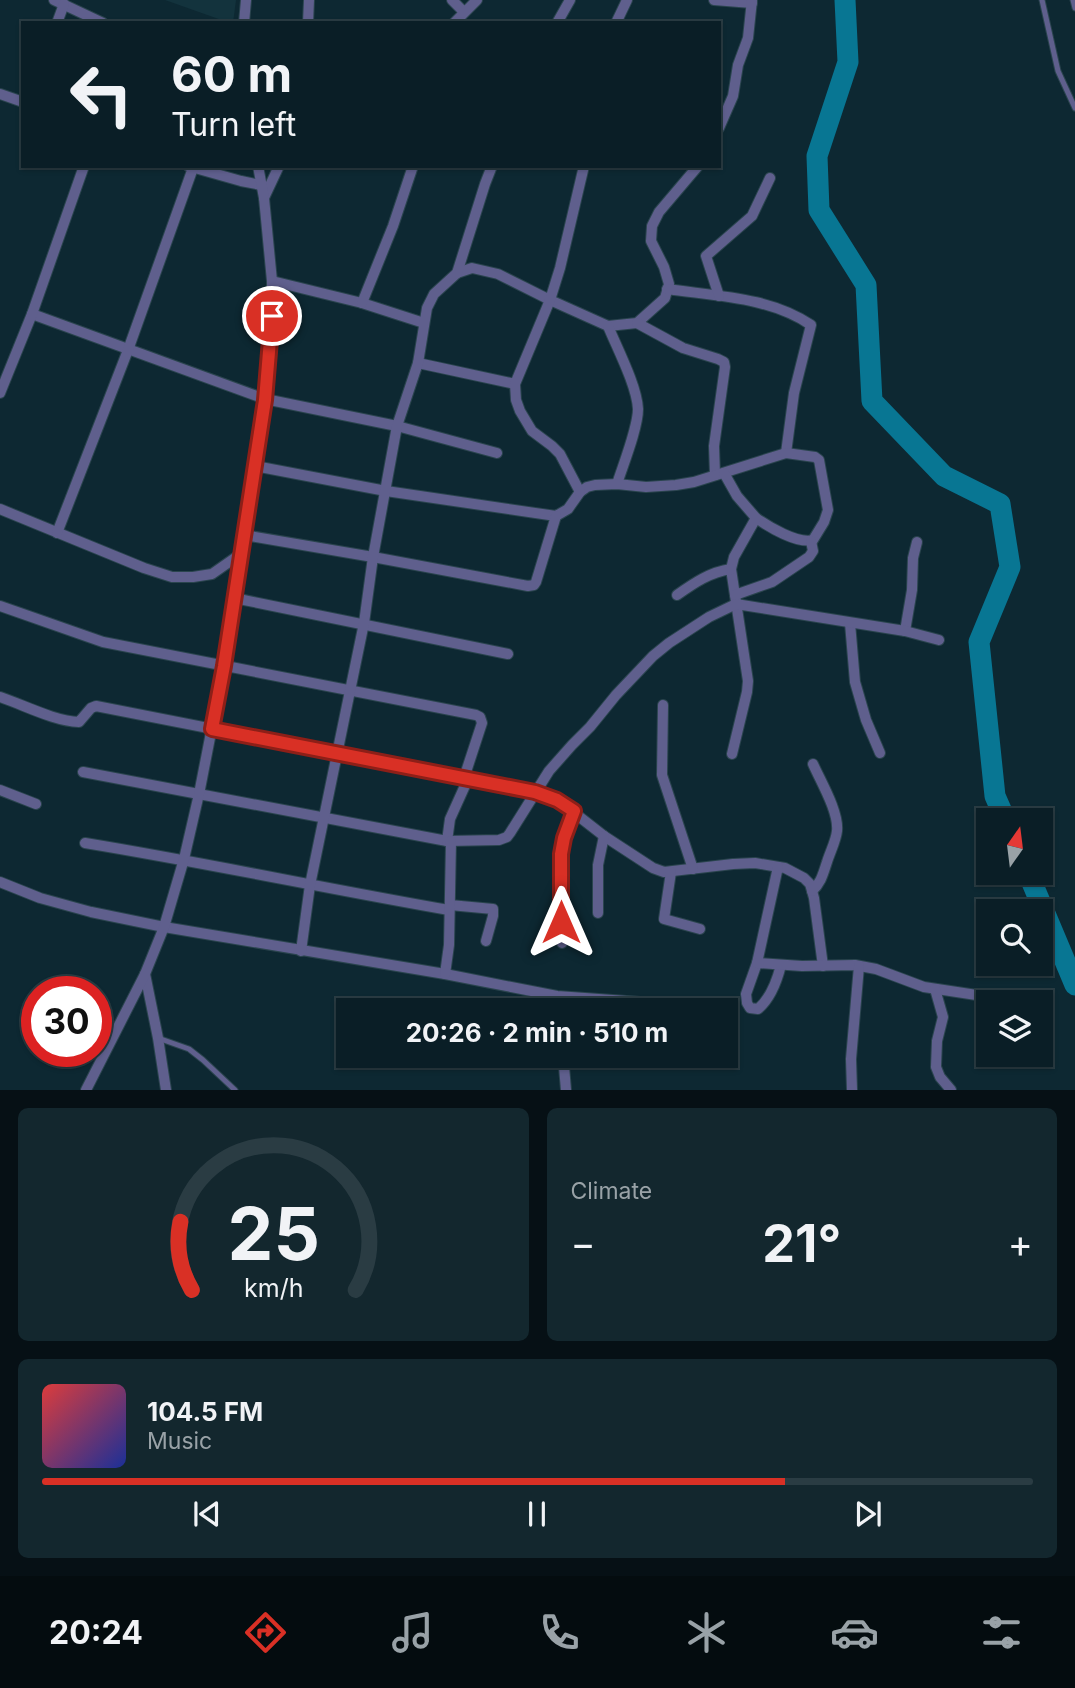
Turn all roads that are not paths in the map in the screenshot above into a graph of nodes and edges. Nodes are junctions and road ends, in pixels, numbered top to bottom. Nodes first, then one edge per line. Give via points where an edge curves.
1 (246, 0) edge
2 (309, 0) edge
3 (452, 0) edge
4 (477, 0) edge
5 (570, 0) edge
6 (627, 0) edge
7 (714, 0) edge
8 (1042, 0) edge
9 (1073, 0) edge
10 (752, 1) edge
11 (59, 2) edge
12 (1075, 8) edge
13 (464, 12) junction
14 (57, 21) edge
15 (99, 21) edge
16 (244, 21) edge
17 (308, 21) edge
18 (456, 21) edge
19 (557, 21) edge
20 (618, 21) edge
21 (1, 97) edge
22 (21, 102) edge
23 (1075, 108) edge
24 (721, 123) edge
25 (83, 168) edge
26 (190, 168) edge
27 (194, 168) edge
28 (258, 168) edge
29 (278, 168) edge
30 (412, 168) edge
31 (491, 168) edge
32 (584, 168) edge
33 (696, 168) edge
34 (770, 178) dead end
35 (261, 185) junction
36 (264, 198) junction
37 (457, 273) junction
38 (272, 281) junction
39 (667, 289) junction
40 (719, 296) junction
41 (550, 300) junction
42 (362, 303) junction
43 (32, 314) junction
44 (424, 323) junction
45 (637, 323) junction
46 (608, 326) junction
47 (128, 350) junction
48 (418, 363) junction
49 (515, 384) junction
50 (0, 393) edge
51 (265, 400) junction
52 (397, 426) junction
53 (497, 453) dead end
54 (786, 453) junction
55 (255, 466) junction
56 (720, 474) junction
57 (617, 484) junction
58 (386, 491) junction
59 (580, 492) junction
60 (0, 509) edge
61 (556, 516) junction
62 (756, 518) junction
63 (57, 533) junction
64 (244, 535) junction
65 (811, 541) junction
66 (917, 542) dead end
67 (242, 553) junction
68 (373, 556) junction
69 (731, 569) junction
70 (677, 595) dead end
71 (234, 598) junction
72 (736, 599) junction
73 (0, 606) edge
74 (850, 623) junction
75 (364, 624) junction
76 (905, 631) junction
77 (939, 639) dead end
78 (508, 654) dead end
79 (224, 666) junction
80 (351, 690) junction
81 (0, 697) edge
82 (663, 705) dead end
83 (212, 729) junction
84 (880, 753) dead end
85 (336, 754) junction
86 (732, 754) dead end
87 (813, 764) dead end
88 (83, 772) dead end
89 (466, 779) junction
90 (0, 790) edge
91 (535, 792) junction
92 (199, 794) junction
93 (36, 804) dead end
94 (574, 811) junction
95 (323, 818) junction
96 (604, 836) junction
97 (449, 841) junction
98 (85, 843) dead end
99 (184, 859) junction
100 (778, 867) junction
101 (693, 869) junction
102 (671, 872) junction
103 (0, 882) edge
104 (310, 885) junction
105 (813, 891) junction
106 (449, 908) junction
107 (598, 913) dead end
108 (164, 927) junction
109 (700, 929) dead end
110 (486, 941) dead end
111 (562, 943) dead end
112 (301, 951) junction
113 (757, 963) junction
114 (781, 965) junction
115 (823, 966) junction
116 (859, 966) junction
117 (145, 974) junction
118 (445, 974) junction
119 (935, 989) junction
120 (976, 995) edge
121 (557, 996) joint
122 (585, 998) edge
123 (158, 1038) junction
124 (564, 1068) edge
125 (86, 1090) edge
126 (166, 1090) edge
127 (235, 1090) edge
128 (566, 1090) edge
129 (852, 1090) edge
130 (951, 1090) edge

1 - 16 street
2 - 17 street
3 - 13 street
4 - 13 street
5 - 19 street
6 - 20 street
7 - 10 street
8 - 23 lane via 1058,71
9 - 12 lane
10 - 24 street via 748,38
11 - 14 street
11 - 15 street
13 - 18 street
21 - 22 street
25 - 43 street
26 - 47 street
27 - 35 street
28 - 35 street
29 - 36 street
30 - 42 street
31 - 37 street
32 - 41 street
33 - 39 street via 652,226 651,241 664,267
34 - 40 street via 751,216 706,257
35 - 36 street
36 - 38 street
37 - 41 street via 472,268 498,274
37 - 44 street via 434,294
38 - 42 street
38 - 51 street
39 - 40 street
39 - 45 street via 658,306
40 - 54 street via 770,305 811,325 794,393
41 - 46 street
41 - 49 street
42 - 44 street
43 - 47 street
43 - 50 street
44 - 48 street
45 - 46 street
45 - 56 street via 683,348 724,362 714,446
46 - 57 street via 638,409
47 - 51 street
47 - 63 street
48 - 49 street
48 - 52 street
49 - 59 street via 520,411 533,431 560,454
51 - 52 street
51 - 55 street
52 - 53 street
52 - 58 street
54 - 56 street
54 - 65 street via 819,460 828,510
55 - 58 street
55 - 64 street
56 - 57 street via 676,485
56 - 62 street
57 - 59 street via 595,485
58 - 61 street
58 - 68 street
59 - 61 street via 568,509
60 - 63 street
61 - 68 street via 534,585
62 - 65 street
62 - 69 street
63 - 67 street via 172,577 212,574
64 - 67 street
64 - 68 street
65 - 72 street via 809,557
66 - 76 street
67 - 71 street
68 - 75 street
69 - 70 street via 699,580
69 - 72 street
71 - 75 street
71 - 79 street
72 - 74 street
72 - 86 street via 748,681
72 - 91 street via 653,656 558,760
73 - 79 street via 103,642
74 - 76 street
74 - 84 street via 855,682
75 - 78 street
75 - 80 street
76 - 77 street
79 - 80 street
79 - 83 street
80 - 85 street
80 - 89 street via 480,717
81 - 83 street via 73,722 96,706
82 - 101 street via 662,775
83 - 85 street
83 - 92 street
85 - 89 street
85 - 95 street
87 - 105 street via 834,811 837,833 819,886
88 - 92 street
89 - 91 street
89 - 97 street via 450,819
90 - 93 street
91 - 94 street
91 - 97 street via 507,837
92 - 95 street
92 - 99 street
94 - 96 street
94 - 111 street via 561,854
95 - 97 street
95 - 104 street
96 - 102 street via 653,868
96 - 107 street via 598,865
97 - 106 street
98 - 99 street
99 - 104 street
99 - 108 street
100 - 101 street via 744,863
100 - 105 street via 804,878
100 - 113 street
101 - 102 street
102 - 109 street via 664,920
103 - 108 street via 91,912
104 - 106 street
104 - 112 street
105 - 115 street
106 - 110 street via 493,909
106 - 118 street
108 - 112 street
108 - 117 street
112 - 118 street
113 - 114 street
113 - 114 street via 746,994 750,1008 758,1009 769,996
114 - 115 street
115 - 116 street
116 - 119 street
116 - 129 street
117 - 123 street
117 - 125 street
118 - 121 street
119 - 120 street
119 - 130 street via 943,1017 936,1067
121 - 122 street
123 - 126 street
123 - 127 lane via 188,1049
124 - 128 street

